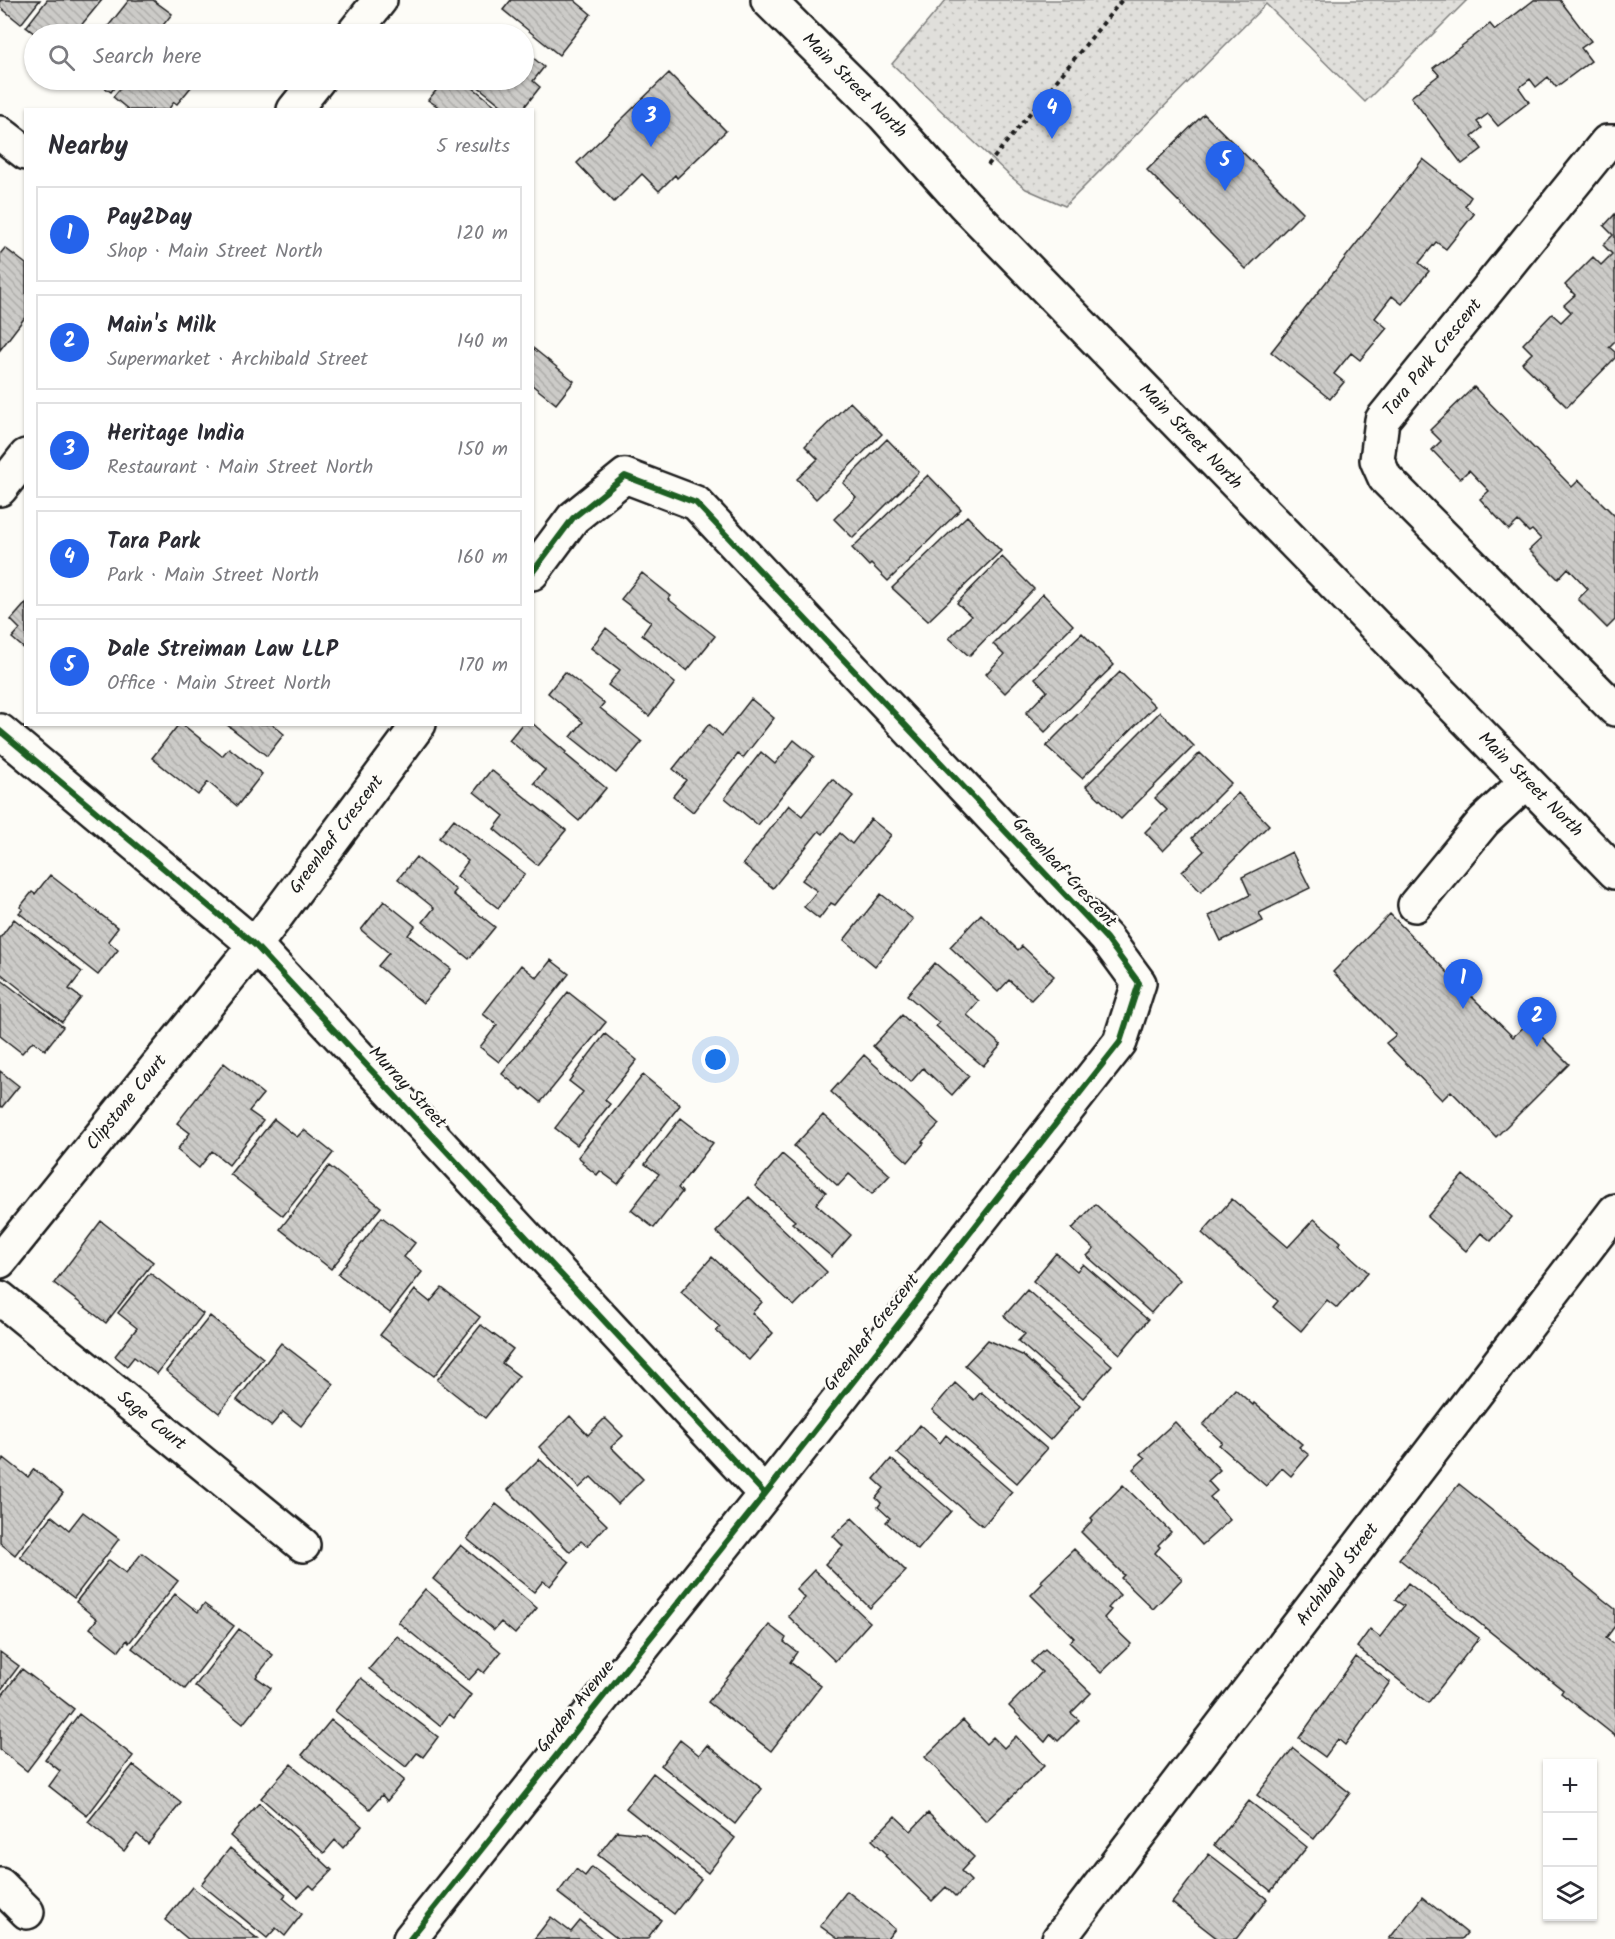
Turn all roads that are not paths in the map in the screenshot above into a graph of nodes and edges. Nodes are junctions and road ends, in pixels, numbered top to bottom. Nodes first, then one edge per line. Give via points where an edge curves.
1 (380, 0) edge
2 (768, 0) edge
3 (361, 24) edge
4 (310, 90) edge
5 (296, 108) edge
6 (0, 133) edge
7 (1615, 142) edge
8 (24, 151) edge
9 (24, 459) edge
10 (0, 489) edge
11 (534, 570) edge
12 (1615, 709) edge
13 (418, 726) edge
14 (0, 731) edge
15 (1526, 782) junction
16 (1615, 872) edge
17 (1415, 905) dead end
18 (255, 945) junction
19 (1615, 1211) edge
20 (0, 1261) edge
21 (0, 1298) edge
22 (765, 1494) junction
23 (303, 1545) dead end
24 (0, 1885) edge
25 (27, 1912) dead end
26 (1072, 1934) edge
27 (410, 1939) edge

1 - 3 street
2 - 15 street, Main Street North via 884,115 964,204
4 - 5 street
6 - 8 street
7 - 12 street, Tara Park Crescent via 1607,142 1382,420 1377,460 1385,478
9 - 10 street
11 - 22 street, Greenleaf Crescent via 573,518 624,476 696,503 1106,938 1138,983 1120,1042
13 - 18 street, Greenleaf Crescent
14 - 18 street, Murray Street
15 - 16 street, Main Street North
15 - 17 street via 1484,821
18 - 20 street, Clipstone Court
18 - 22 street, Murray Street
19 - 26 street, Archibald Street
21 - 23 street, Sage Court
22 - 27 street, Garden Avenue
24 - 25 street

